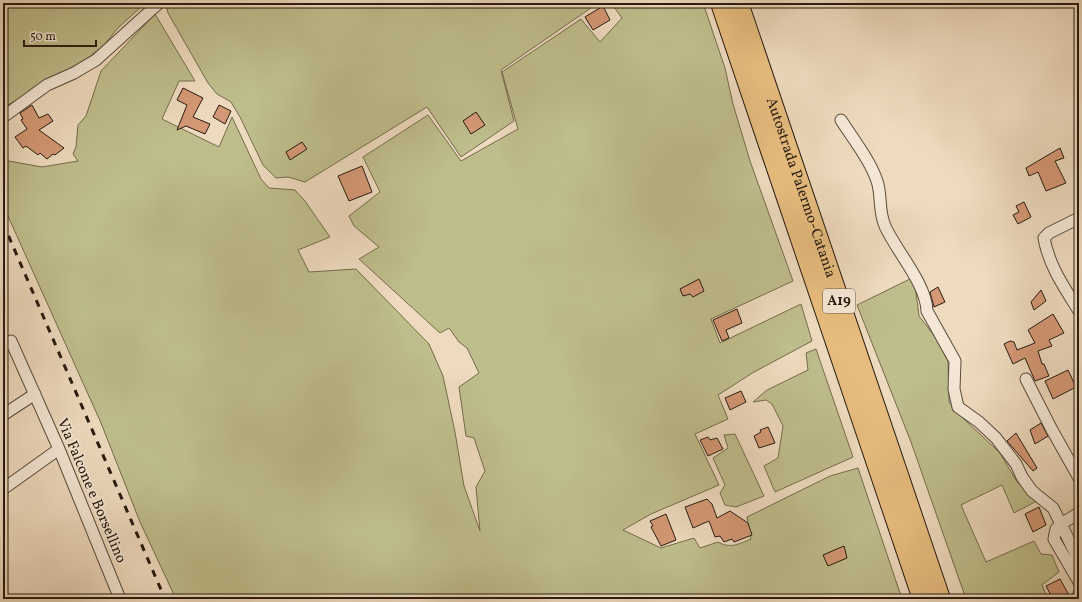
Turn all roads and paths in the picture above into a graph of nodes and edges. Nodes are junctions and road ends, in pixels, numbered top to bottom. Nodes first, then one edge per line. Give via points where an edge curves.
1 (158, 3) edge
2 (721, 3) edge
3 (738, 3) edge
4 (3, 117) edge
5 (841, 120) dead end
6 (1079, 218) edge
7 (1079, 311) edge
8 (7, 343) edge
9 (1026, 378) dead end
10 (34, 394) junction
11 (3, 415) edge
12 (59, 449) junction
13 (1079, 478) edge
14 (3, 489) edge
15 (1079, 513) edge
16 (1061, 524) junction
17 (1079, 561) edge
18 (1079, 582) edge
19 (1079, 594) edge
20 (120, 599) edge
21 (923, 599) edge
22 (940, 599) edge
23 (1078, 599) edge

1 - 4 street via 96,60 47,85
2 - 21 highway, Autostrada Palermo-Catania / A19
3 - 22 highway, Autostrada Palermo-Catania / A19
5 - 16 street via 877,182 879,208 885,227 901,252 926,302 927,311 955,361 954,389 958,408 979,422 996,438 1032,491 1053,508
6 - 7 street via 1044,238 1047,254 1056,274
8 - 10 street, Via Falcone e Borsellino
9 - 13 street
10 - 11 street
10 - 12 street, Via Falcone e Borsellino
12 - 14 street
12 - 20 street, Via Falcone e Borsellino
15 - 16 street
16 - 17 street
16 - 18 street via 1056,529 1054,539
19 - 23 street

